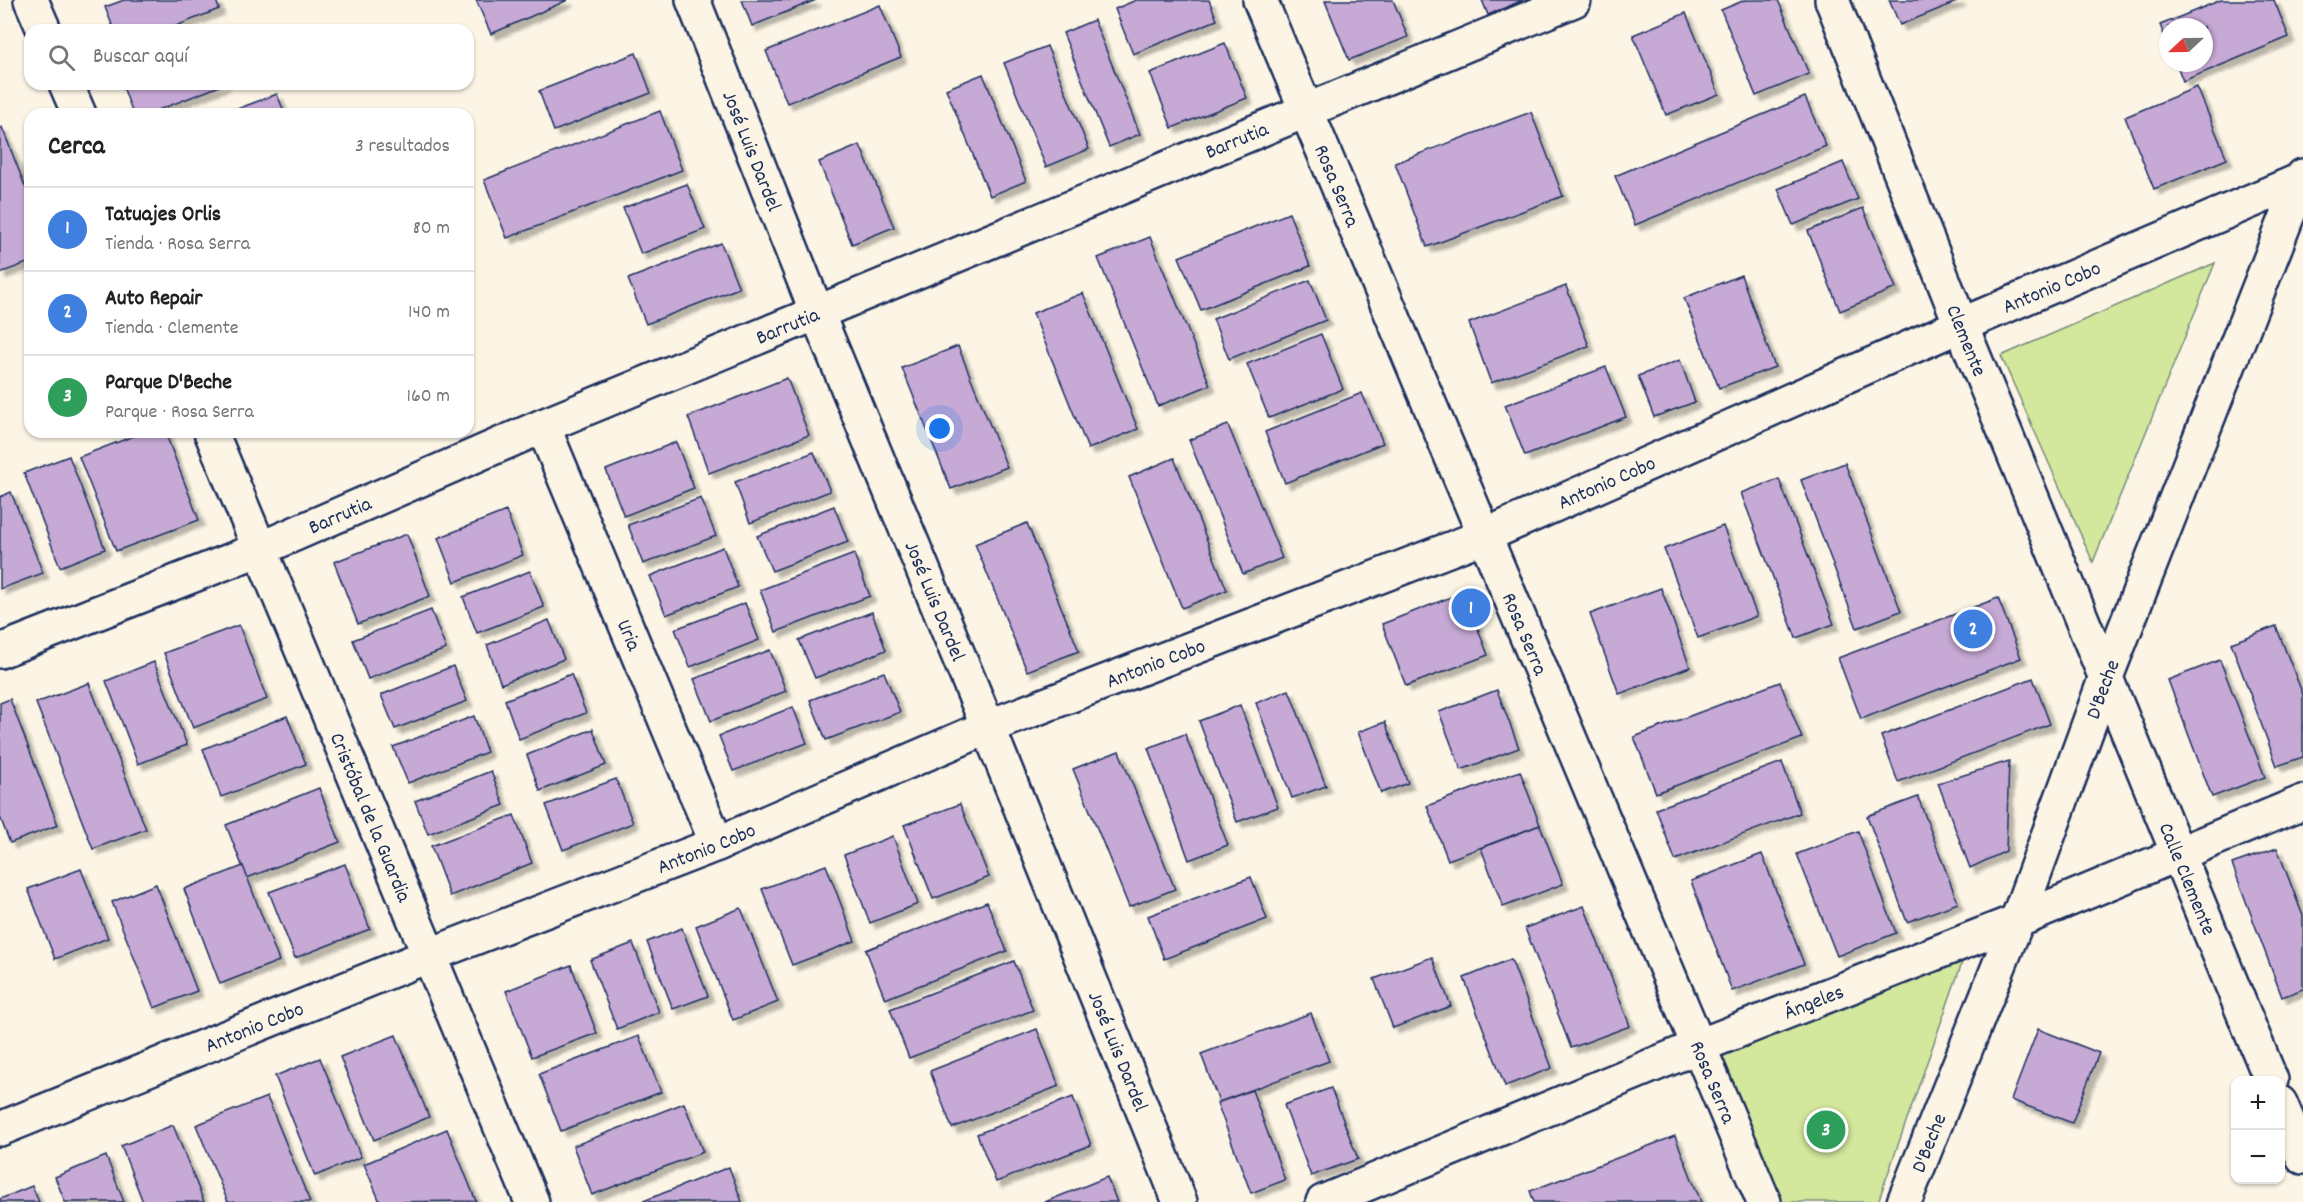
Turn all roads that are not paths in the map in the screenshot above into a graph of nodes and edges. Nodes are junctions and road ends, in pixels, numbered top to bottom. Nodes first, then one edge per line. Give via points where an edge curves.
1 (32, 0) edge
2 (693, 0) edge
3 (1260, 0) edge
4 (1574, 0) edge
5 (1832, 0) edge
6 (42, 24) edge
7 (69, 90) edge
8 (76, 108) edge
9 (1307, 112) junction
10 (2303, 178) edge
11 (817, 313) junction
12 (1961, 326) junction
13 (543, 426) junction
14 (214, 438) edge
15 (1484, 536) junction
16 (260, 549) junction
17 (0, 651) edge
18 (2106, 677) junction
19 (988, 726) junction
20 (2303, 802) edge
21 (717, 844) junction
22 (2177, 854) junction
23 (2017, 921) junction
24 (430, 956) junction
25 (1699, 1047) junction
26 (2269, 1076) edge
27 (2285, 1115) edge
28 (0, 1129) edge
29 (2303, 1157) edge
30 (532, 1202) edge
31 (1180, 1202) edge
32 (1323, 1202) edge
33 (1764, 1202) edge
34 (1904, 1202) edge

1 - 6 street
2 - 11 street, José Luis Dardel
3 - 9 street, Rosa Serra
4 - 9 street, Barrutia
5 - 12 street, Clemente
7 - 8 street
9 - 11 street, Barrutia
9 - 15 street, Rosa Serra
10 - 12 street, Antonio Cobo
10 - 18 street, D'Beche
11 - 13 street, Barrutia
11 - 19 street, José Luis Dardel
12 - 15 street, Antonio Cobo
12 - 18 street, Clemente
13 - 16 street, Barrutia
13 - 21 street, Uria
14 - 16 street, Cristóbal de la Guardia
15 - 19 street, Antonio Cobo
15 - 25 street, Rosa Serra
16 - 17 street, Barrutia
16 - 24 street, Cristóbal de la Guardia
18 - 22 street, Calle Clemente
18 - 23 street, D'Beche
19 - 21 street, Antonio Cobo
19 - 31 street, José Luis Dardel
20 - 22 street, Ángeles
21 - 24 street, Antonio Cobo
22 - 23 street, Ángeles
22 - 26 street, Calle Clemente
23 - 25 street, Ángeles
23 - 34 street, D'Beche
24 - 28 street, Antonio Cobo
24 - 30 street, Cristóbal de la Guardia
25 - 32 street, Ángeles
25 - 33 street, Rosa Serra
27 - 29 street

